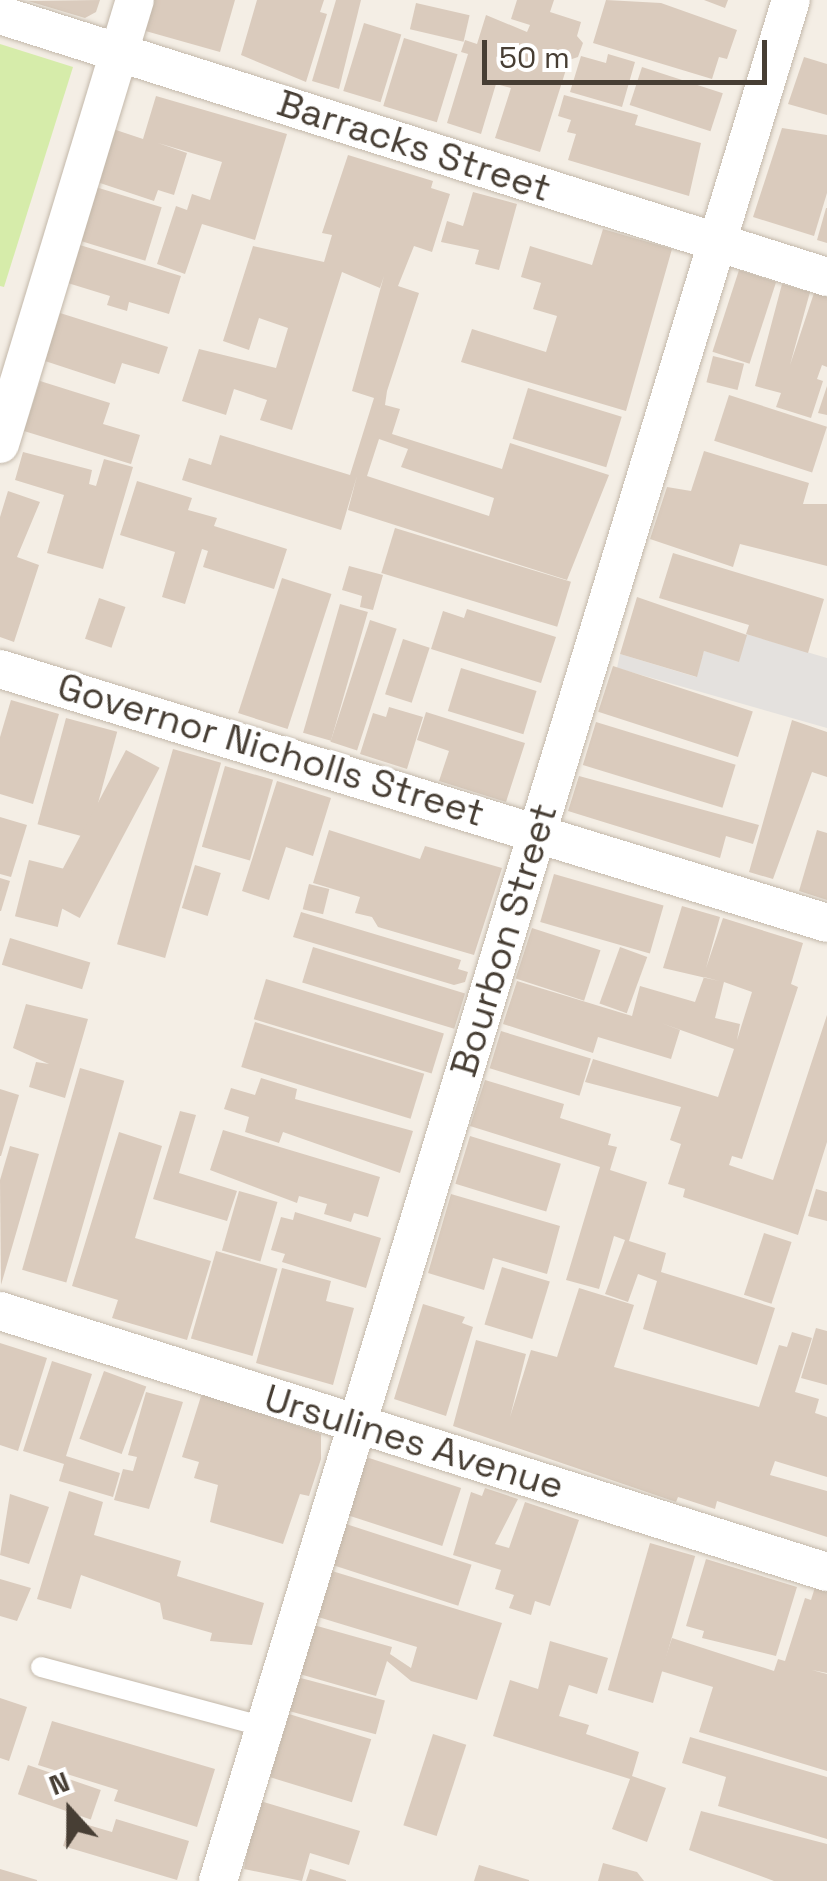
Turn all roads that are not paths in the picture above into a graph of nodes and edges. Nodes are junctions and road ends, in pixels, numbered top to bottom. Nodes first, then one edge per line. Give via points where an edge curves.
1 (134, 0) edge
2 (791, 0) edge
3 (0, 14) edge
4 (120, 52) junction
5 (716, 242) junction
6 (827, 277) edge
7 (0, 444) edge
8 (0, 669) edge
9 (538, 831) junction
10 (827, 923) edge
11 (0, 1312) edge
12 (357, 1424) junction
13 (827, 1572) edge
14 (40, 1667) dead end
15 (265, 1727) junction
16 (218, 1881) edge

1 - 4 street
2 - 5 street, Bourbon Street
3 - 4 street, Barracks Street
4 - 5 street, Barracks Street
4 - 7 street
5 - 6 street, Barracks Street
5 - 9 street, Bourbon Street
8 - 9 street, Governor Nicholls Street
9 - 10 street, Governor Nicholls Street
9 - 12 street, Bourbon Street
11 - 12 street, Ursulines Avenue
12 - 13 street, Ursulines Avenue
12 - 15 street, Bourbon Street
14 - 15 lane
15 - 16 street, Bourbon Street

